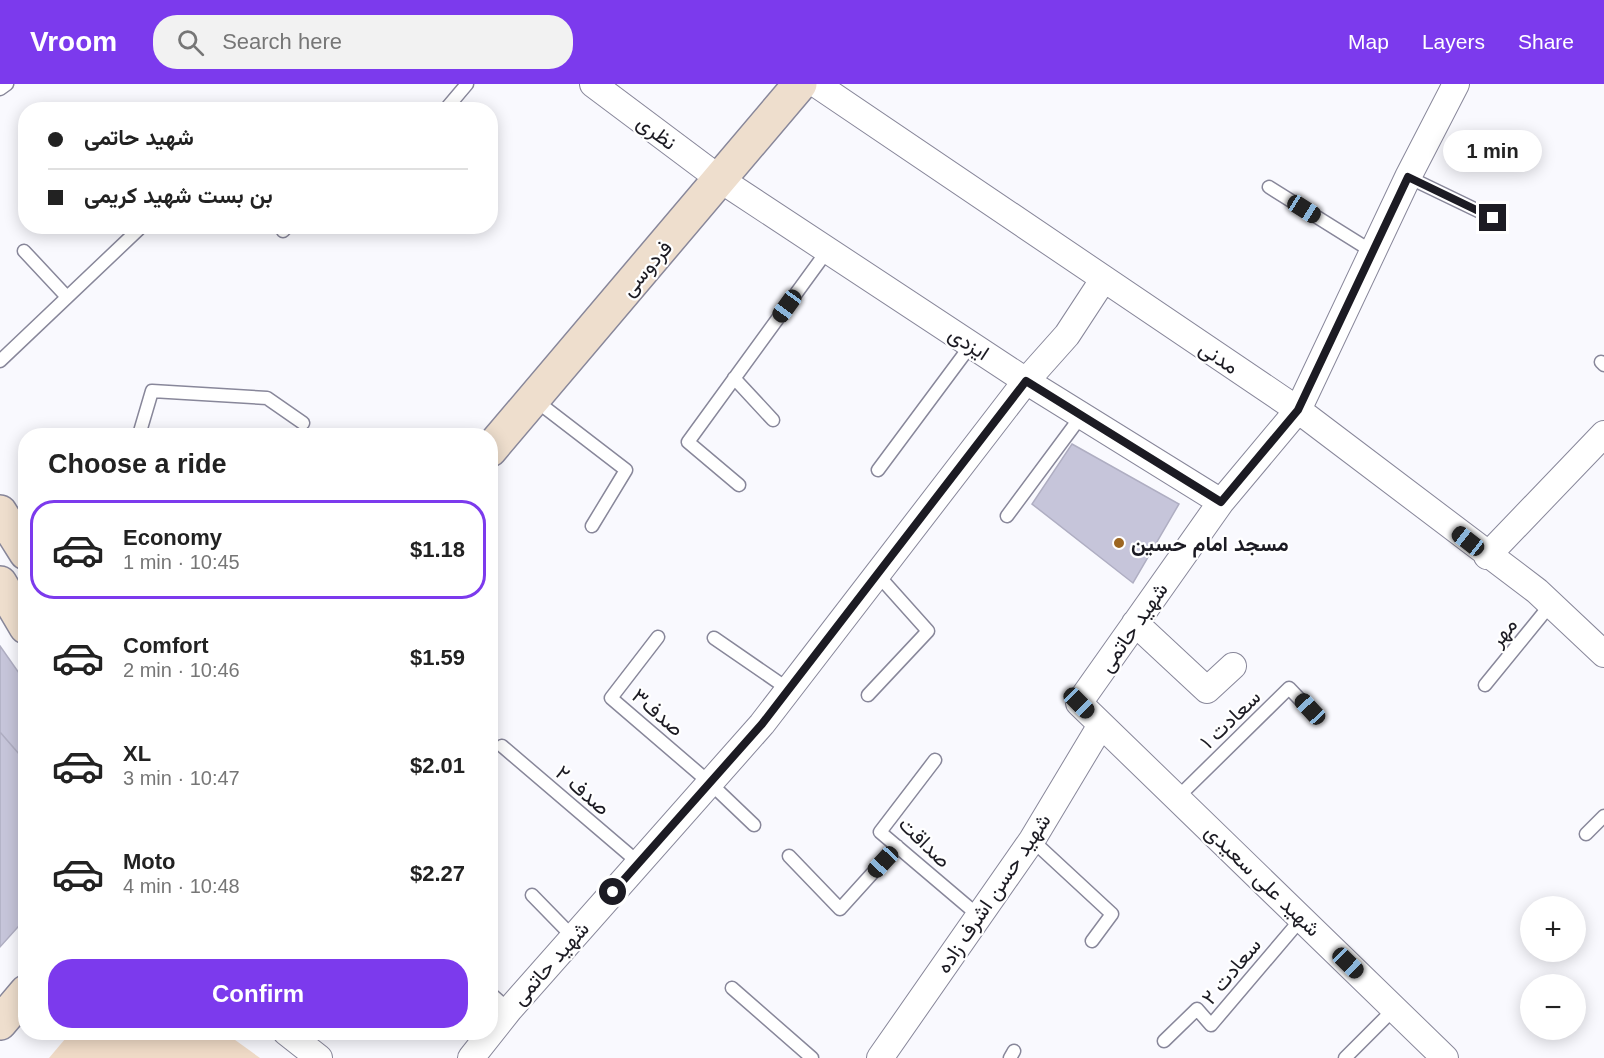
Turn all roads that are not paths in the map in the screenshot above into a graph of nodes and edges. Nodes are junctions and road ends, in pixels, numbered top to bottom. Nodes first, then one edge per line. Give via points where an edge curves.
1 (7, 84) edge
2 (467, 84) edge
3 (593, 84) edge
4 (800, 84) edge
5 (816, 84) edge
6 (1456, 84) edge
7 (0, 89) edge
8 (452, 102) edge
9 (1408, 177) junction
10 (721, 180) junction
11 (1269, 187) dead end
12 (1493, 218) dead end
13 (134, 234) edge
14 (24, 251) dead end
15 (827, 251) junction
16 (1373, 252) junction
17 (1103, 280) junction
18 (67, 297) junction
19 (971, 345) junction
20 (0, 361) edge
21 (734, 378) junction
22 (1026, 381) junction
23 (534, 399) junction
24 (1298, 410) junction
25 (1082, 415) junction
26 (773, 420) dead end
27 (303, 423) dead end
28 (141, 428) edge
29 (1604, 434) edge
30 (498, 441) edge
31 (878, 470) dead end
32 (739, 485) dead end
33 (1221, 502) junction
34 (0, 512) edge
35 (1007, 516) dead end
36 (592, 526) dead end
37 (18, 540) edge
38 (1487, 556) junction
39 (877, 574) junction
40 (0, 583) edge
41 (1551, 604) junction
42 (18, 613) edge
43 (1136, 623) junction
44 (658, 636) dead end
45 (714, 638) dead end
46 (1604, 654) edge
47 (1233, 666) dead end
48 (1485, 685) dead end
49 (788, 689) junction
50 (868, 695) dead end
51 (1079, 703) joint
52 (1310, 709) dead end
53 (1101, 725) junction
54 (502, 747) dead end
55 (935, 760) dead end
56 (710, 783) junction
57 (1177, 798) junction
58 (1604, 816) edge
59 (754, 825) dead end
60 (1586, 834) dead end
61 (1032, 840) junction
62 (897, 846) junction
63 (789, 856) dead end
64 (639, 863) junction
65 (532, 895) dead end
66 (979, 916) junction
67 (1302, 918) junction
68 (573, 937) junction
69 (1092, 941) dead end
70 (732, 988) dead end
71 (500, 1001) edge
72 (18, 1002) edge
73 (1395, 1008) junction
74 (0, 1023) edge
75 (296, 1040) edge
76 (480, 1040) edge
77 (1164, 1041) dead end
78 (320, 1058) edge
79 (471, 1058) edge
80 (812, 1058) edge
81 (880, 1058) edge
82 (1345, 1058) edge
83 (1445, 1058) edge

1 - 7 lane
2 - 8 lane
3 - 10 street, نظری
4 - 10 street, فردوسی
5 - 17 street, مدنی
6 - 9 street, شهید حاتمی
9 - 12 lane
9 - 16 street, شهید حاتمی
10 - 15 street, ایزدی
10 - 23 street, فردوسی
11 - 16 lane
13 - 18 lane
14 - 18 lane
15 - 19 street, ایزدی
15 - 21 lane
16 - 24 street, شهید حاتمی
17 - 22 street, شهید حاتمی via 1067,334
17 - 24 street, مدنی
18 - 20 lane
19 - 22 street, ایزدی
19 - 31 lane
21 - 26 lane
21 - 32 lane via 688,442
22 - 25 street, ایزدی
22 - 39 street, شهید حاتمی
23 - 30 street, فردوسی
23 - 36 lane via 626,470
24 - 33 street, شهید حاتمی
24 - 38 street, مدنی
25 - 33 street, ایزدی
25 - 35 lane
27 - 28 lane via 267,398 152,391
29 - 38 street
33 - 43 street, شهید حاتمی
34 - 37 street
38 - 41 street, مدنی
39 - 49 street, شهید حاتمی
39 - 50 lane via 928,631
40 - 42 street
41 - 46 street, مدنی
41 - 48 lane, مهر
43 - 47 street via 1207,690
43 - 51 street, شهید حاتمی
44 - 56 lane, صدف۳ via 611,698
45 - 49 lane
49 - 56 street, شهید حاتمی
51 - 53 street, شهید علی سعیدی
52 - 57 lane, سعادت ۱ via 1289,688
53 - 57 street, شهید علی سعیدی
53 - 61 street, شهید حسن اشرف زاده
54 - 64 lane, صدف ۲
55 - 62 lane, صداقت via 880,832
56 - 59 lane
56 - 64 street, شهید حاتمی
57 - 67 street, شهید علی سعیدی
58 - 60 lane
61 - 66 street, شهید حسن اشرف زاده
61 - 69 lane via 1112,914
62 - 63 lane via 840,909
62 - 66 lane, صداقت
64 - 68 street, شهید حاتمی
65 - 68 lane
66 - 81 street, شهید حسن اشرف زاده
67 - 73 street, شهید علی سعیدی
67 - 77 lane, سعادت ۲ via 1211,1025 1197,1009
68 - 71 street, شهید حاتمی
70 - 80 lane
72 - 74 street
73 - 82 lane
73 - 83 street, شهید علی سعیدی
75 - 78 street
76 - 79 street, شهید حاتمی

